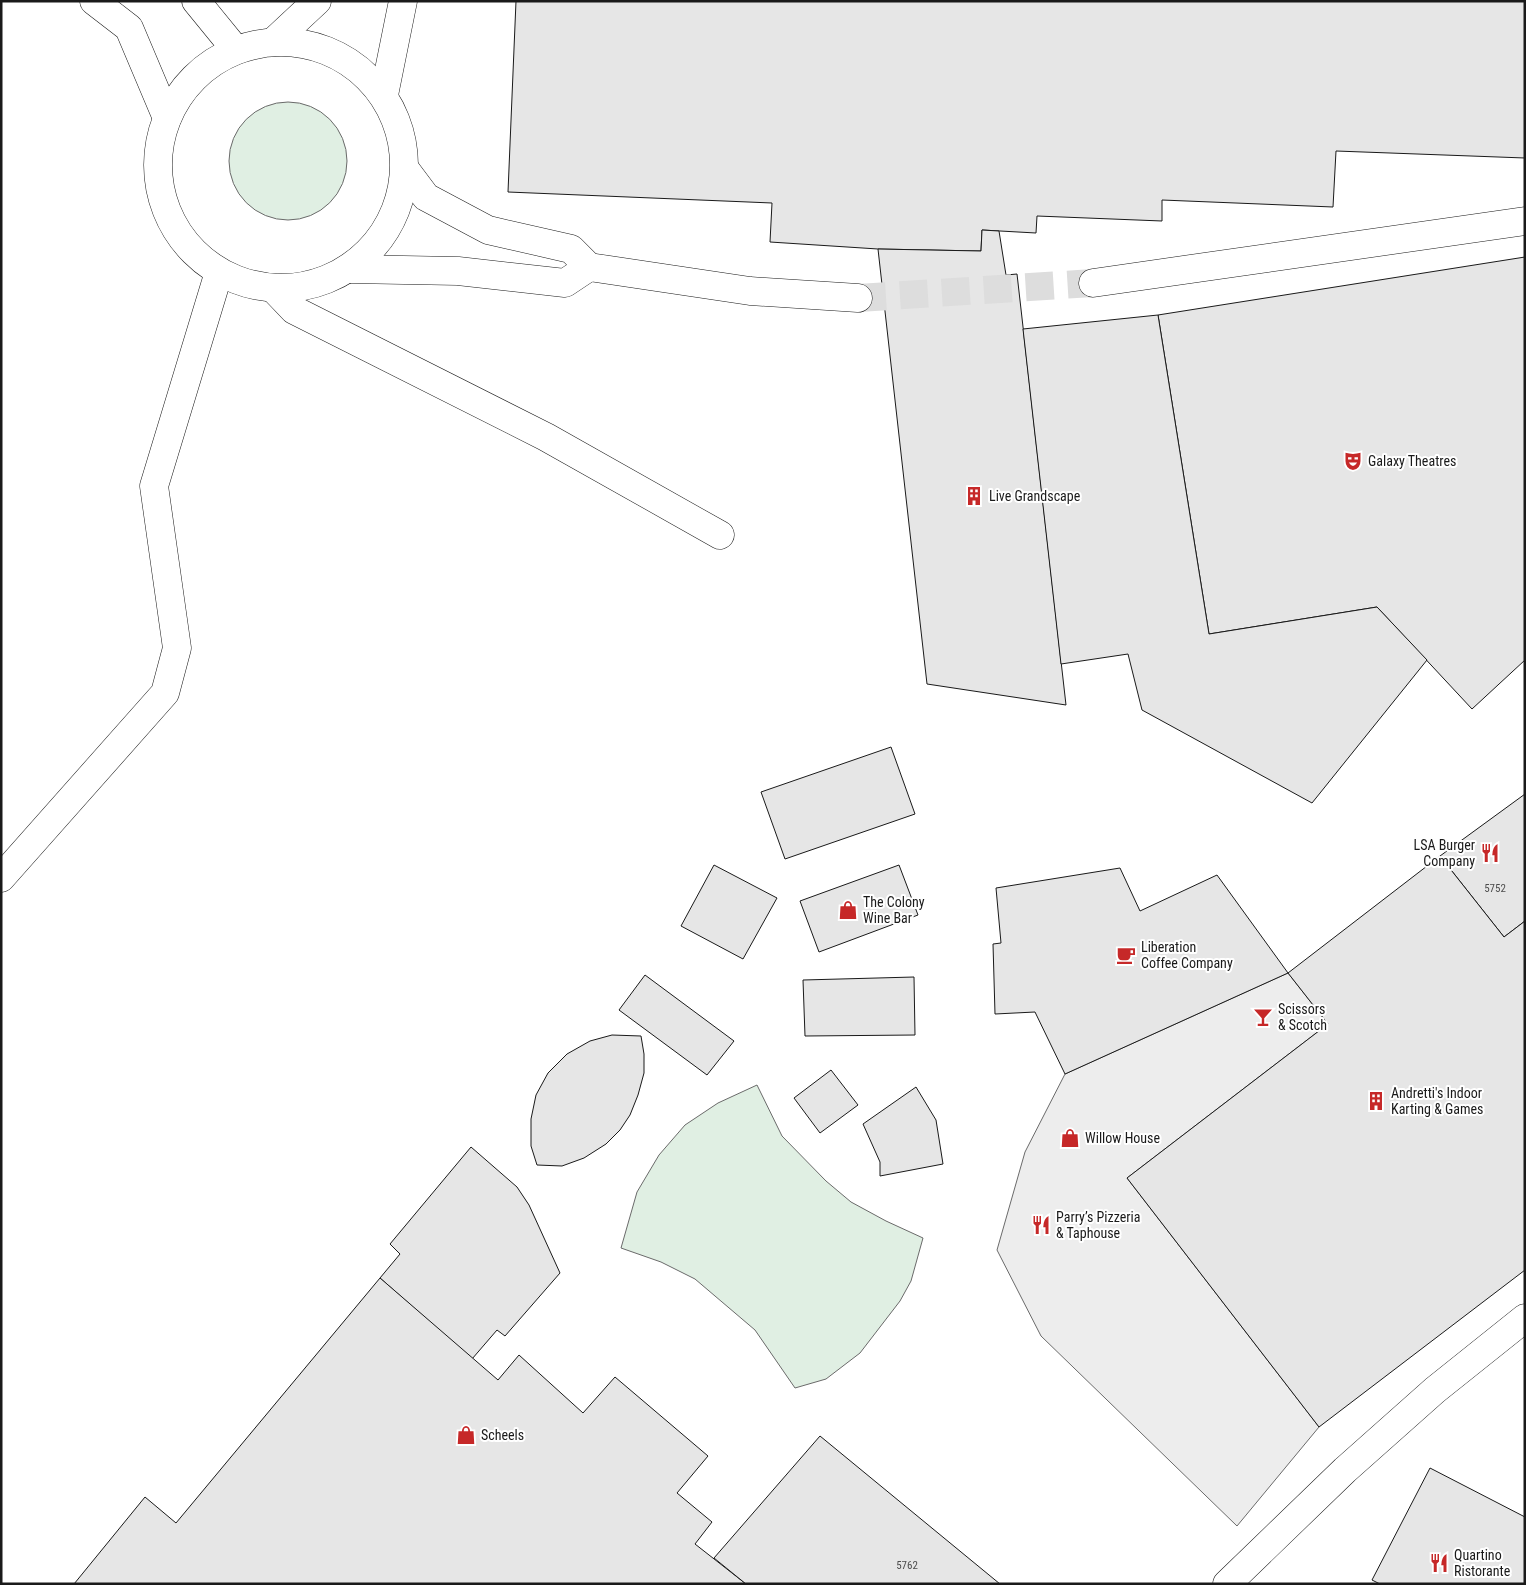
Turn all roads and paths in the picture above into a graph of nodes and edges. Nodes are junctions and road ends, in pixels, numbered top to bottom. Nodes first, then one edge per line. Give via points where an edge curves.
1 (94, 1) edge
2 (196, 1) edge
3 (317, 1) edge
4 (403, 1) edge
5 (273, 42) junction
6 (236, 50) junction
7 (384, 95) junction
8 (167, 118) junction
9 (405, 169) junction
10 (1525, 221) edge
11 (589, 266) junction
12 (349, 269) junction
13 (219, 272) junction
14 (1093, 283) tunnel mouth
15 (273, 288) junction
16 (858, 298) tunnel mouth
17 (720, 535) dead end
18 (1, 878) edge
19 (1525, 1318) edge
20 (1227, 1584) edge

1 - 8 lane via 129,28
2 - 6 lane
3 - 5 lane
4 - 7 lane
5 - 6 lane
5 - 7 lane via 305,44 335,54 362,71
6 - 8 lane via 206,66 183,90
7 - 9 lane via 400,130
8 - 13 lane via 158,152 160,188 171,221 192,250
9 - 11 lane via 426,197 488,230 571,249
9 - 12 lane via 398,208 378,242
10 - 14 lane
11 - 12 lane via 565,282 458,271
11 - 16 lane via 750,291
12 - 15 lane via 312,284
13 - 15 lane via 245,283
13 - 18 lane via 154,486 178,648 165,693
15 - 17 lane via 294,310 546,437
19 - 20 lane via 1435,1390 1345,1470

